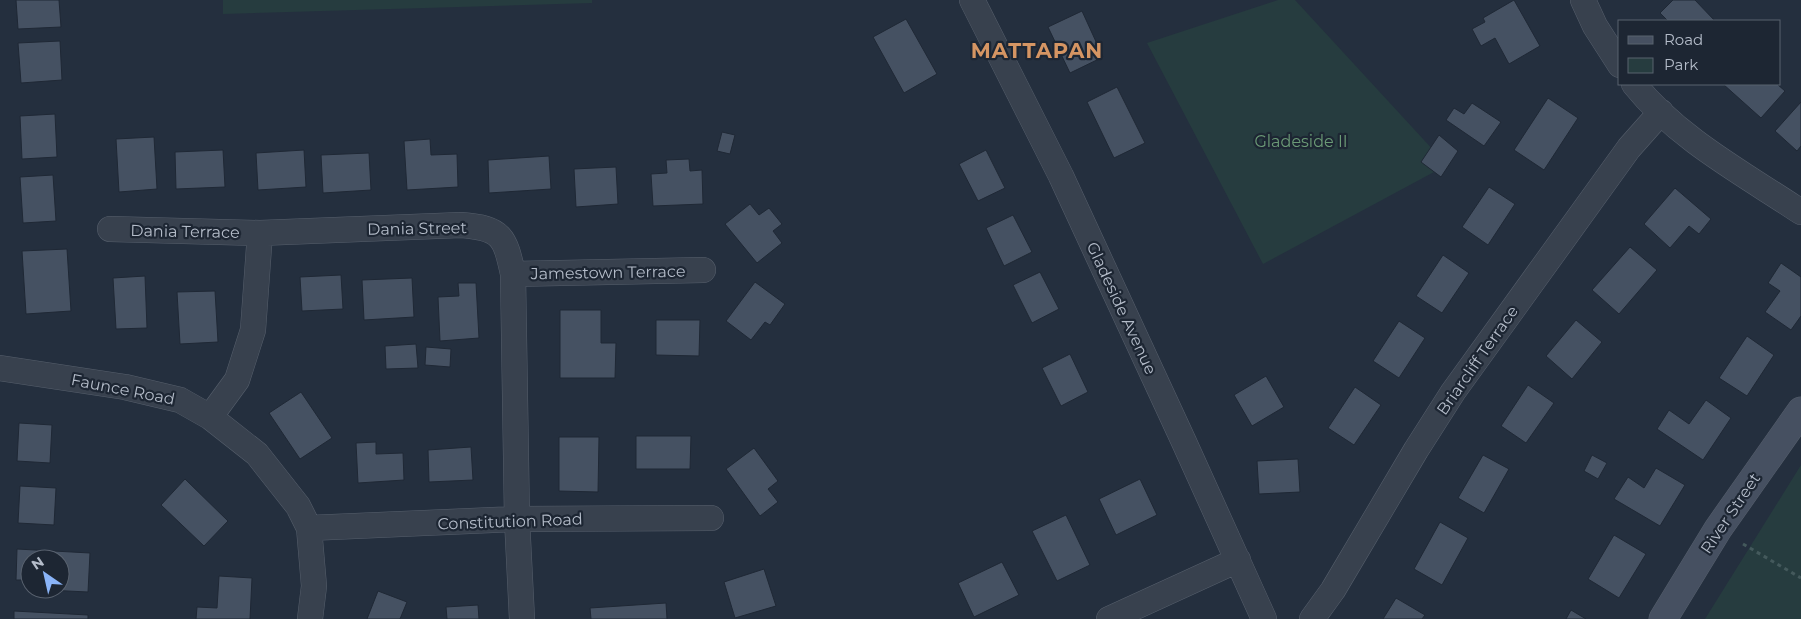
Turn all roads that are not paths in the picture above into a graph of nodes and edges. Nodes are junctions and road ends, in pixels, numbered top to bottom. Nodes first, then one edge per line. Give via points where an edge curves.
1 (972, 0) edge
2 (1583, 0) edge
3 (1618, 62) edge
4 (1635, 85) edge
5 (1661, 112) junction
6 (1801, 212) edge
7 (110, 229) dead end
8 (260, 233) junction
9 (703, 270) dead end
10 (513, 274) junction
11 (0, 368) edge
12 (1801, 411) edge
13 (210, 416) junction
14 (711, 518) dead end
15 (516, 519) junction
16 (309, 528) junction
17 (1238, 560) junction
18 (310, 619) edge
19 (522, 619) edge
20 (1110, 619) edge
21 (1264, 619) edge
22 (1312, 619) edge
23 (1663, 619) edge

1 - 17 street, Gladeside Avenue via 1061,176
2 - 3 street
4 - 5 street
5 - 6 street via 1697,143
5 - 22 street, Briarcliff Terrace via 1629,148 1453,392 1333,590
7 - 8 street, Dania Terrace
8 - 10 street, Dania Street via 461,225 483,227 497,234 507,249
8 - 13 street via 253,330 237,380
9 - 10 street, Jamestown Terrace
10 - 15 street, Dania Street
11 - 13 street, Faunce Road via 125,387 180,400
12 - 23 main road, River Street via 1718,529
13 - 16 street, Faunce Road via 257,454 298,506
14 - 15 street, Constitution Road
15 - 16 street, Constitution Road
15 - 19 street, Dania Street
16 - 18 street, Faunce Road via 314,586
17 - 20 street
17 - 21 street, Gladeside Avenue

